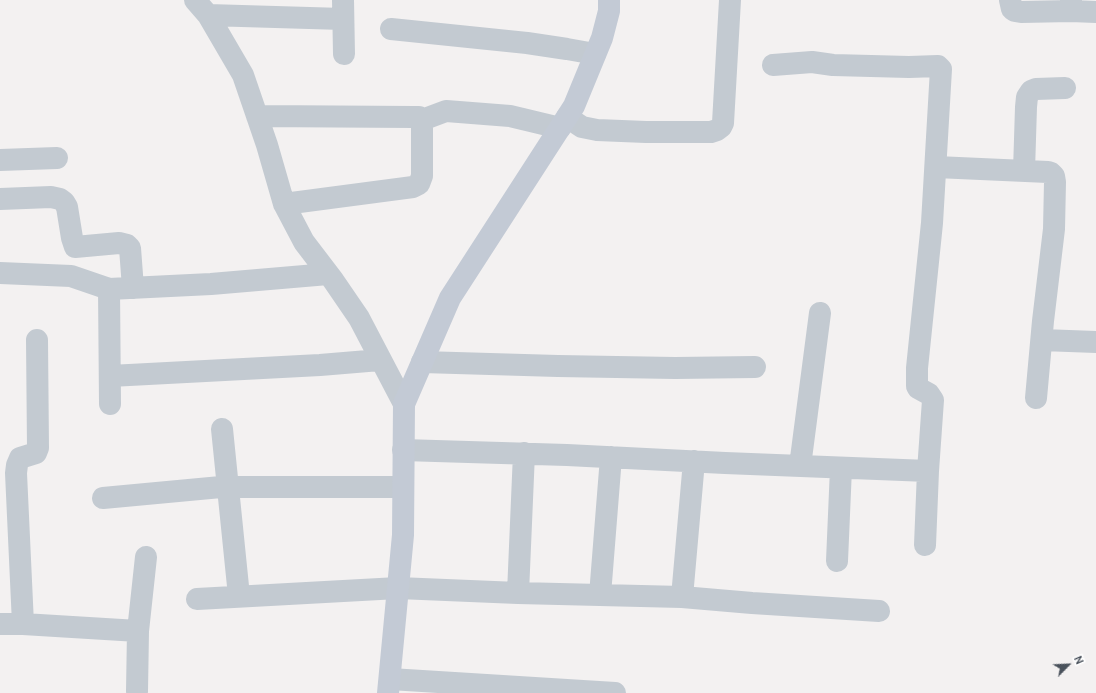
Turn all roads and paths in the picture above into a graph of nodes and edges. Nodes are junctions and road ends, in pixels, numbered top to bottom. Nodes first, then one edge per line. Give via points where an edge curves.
1 (609, 0) edge
2 (730, 0) edge
3 (1010, 0) edge
4 (1071, 6) edge
5 (201, 8) edge
6 (343, 9) edge
7 (1096, 12) edge
8 (391, 29) dead end
9 (344, 54) dead end
10 (595, 54) junction
11 (773, 65) dead end
12 (1064, 88) dead end
13 (257, 116) junction
14 (422, 120) junction
15 (564, 122) junction
16 (57, 158) dead end
17 (0, 160) edge
18 (936, 167) junction
19 (1024, 171) junction
20 (0, 199) edge
21 (284, 204) junction
22 (0, 273) edge
23 (328, 274) junction
24 (133, 288) junction
25 (109, 289) junction
26 (820, 313) dead end
27 (37, 340) dead end
28 (1042, 340) junction
29 (1096, 342) edge
30 (380, 360) junction
31 (422, 362) junction
32 (755, 367) dead end
33 (110, 376) junction
34 (1036, 398) dead end
35 (110, 404) dead end
36 (404, 404) junction
37 (222, 429) dead end
38 (403, 450) junction
39 (524, 454) junction
40 (611, 457) junction
41 (694, 461) junction
42 (800, 466) junction
43 (841, 468) junction
44 (928, 471) junction
45 (228, 487) junction
46 (403, 487) junction
47 (103, 498) dead end
48 (925, 545) dead end
49 (146, 557) dead end
50 (837, 561) dead end
51 (398, 588) junction
52 (518, 593) junction
53 (600, 595) junction
54 (240, 596) junction
55 (682, 597) junction
56 (197, 599) dead end
57 (879, 611) dead end
58 (0, 624) edge
59 (23, 624) junction
60 (138, 631) junction
61 (389, 686) edge
62 (137, 691) dead end
63 (615, 693) edge

1 - 10 street via 602,38
2 - 15 street via 721,128 711,132 646,132 597,130
3 - 4 street via 1012,9 1021,12
4 - 7 street
5 - 6 street
5 - 13 street via 243,75
6 - 9 street
8 - 10 street via 527,43
10 - 15 street via 574,106
11 - 18 street via 812,62 832,65 940,67
12 - 19 street via 1036,89 1027,97
13 - 14 street via 419,117
13 - 21 street via 268,145
14 - 15 street via 446,111
14 - 21 street via 422,176 419,184 413,188
15 - 31 street via 450,298
16 - 17 street
18 - 19 street
18 - 44 street via 917,368 917,386 930,394 933,400
19 - 28 street via 1051,173 1055,182 1054,229
20 - 24 street via 60,199 67,207 76,247 119,243 130,248
21 - 23 street via 304,242
22 - 25 street via 71,276
23 - 24 street
23 - 30 street via 359,318
24 - 25 street
25 - 33 street
26 - 42 street
27 - 59 street via 38,448 36,453 20,458 16,473
28 - 29 street
28 - 34 street
30 - 33 street
30 - 36 street
31 - 32 street via 675,368
31 - 36 street
33 - 35 street
36 - 38 street
37 - 45 street
38 - 39 street
38 - 46 street
39 - 40 street
39 - 52 street
40 - 41 street
40 - 53 street
41 - 42 street
41 - 55 street
42 - 43 street
43 - 44 street
43 - 50 street
44 - 48 street
45 - 46 street
45 - 47 street
45 - 54 street
46 - 51 street via 403,536
49 - 60 street
51 - 52 street
51 - 54 street
51 - 61 street
52 - 53 street
53 - 55 street
54 - 56 street
55 - 57 street
58 - 59 street
59 - 60 street
60 - 62 street
61 - 63 street

